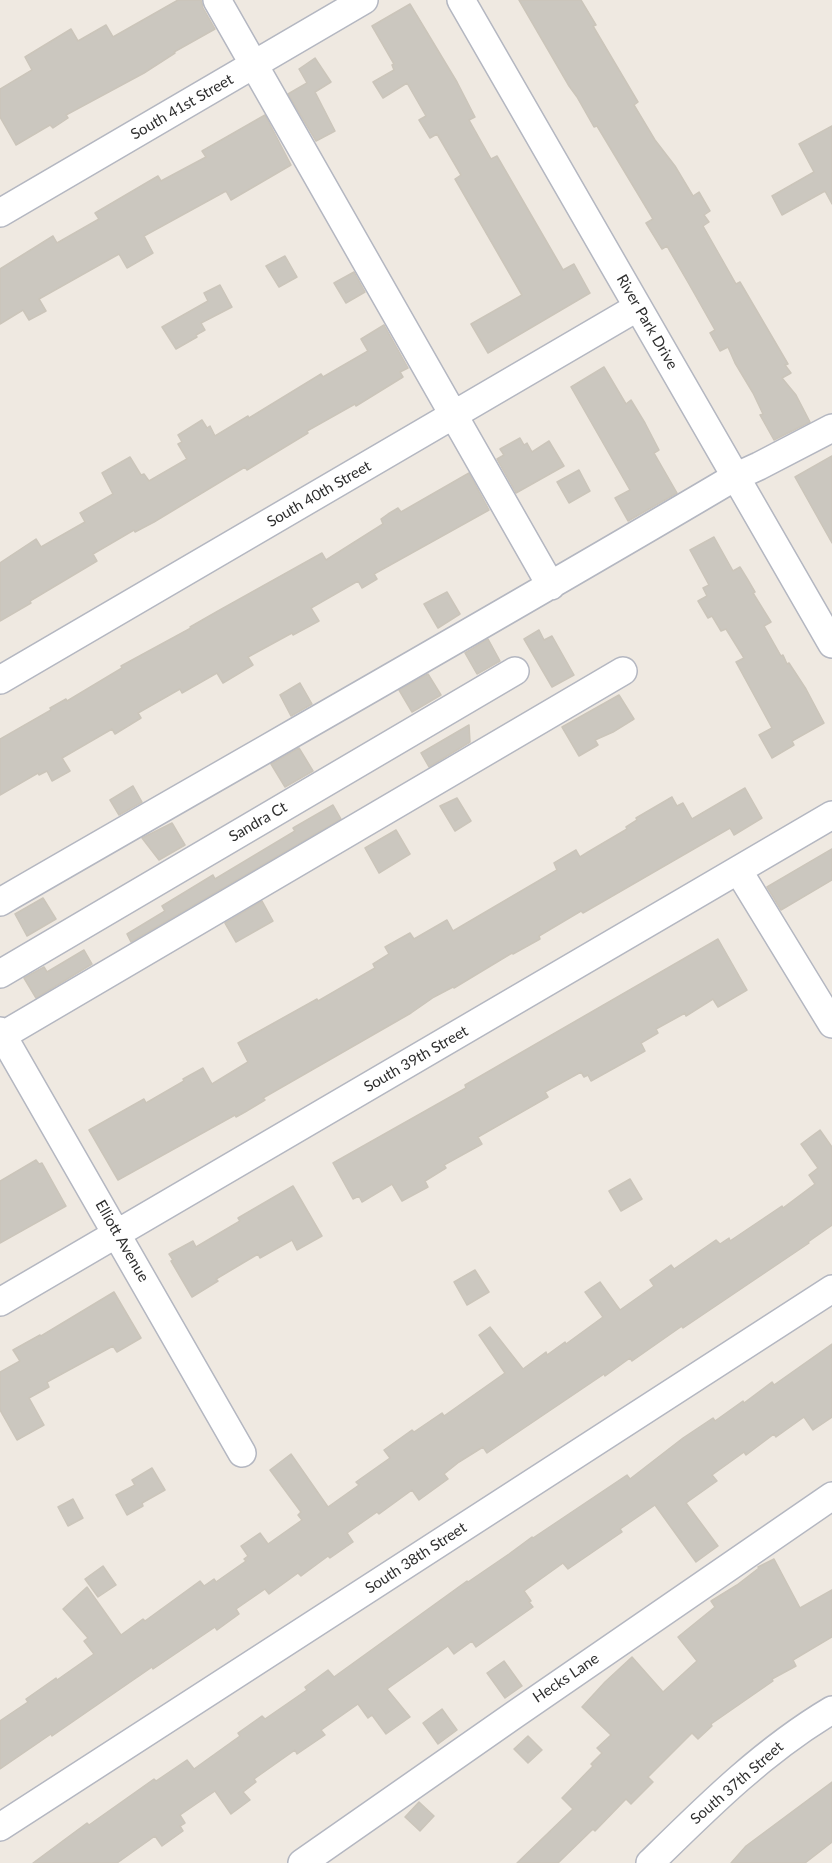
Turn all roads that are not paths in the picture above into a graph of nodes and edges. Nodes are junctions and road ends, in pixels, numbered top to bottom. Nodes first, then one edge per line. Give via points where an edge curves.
1 (217, 0) edge
2 (364, 0) edge
3 (461, 0) edge
4 (254, 65) junction
5 (0, 213) edge
6 (638, 307) junction
7 (453, 415) junction
8 (832, 428) edge
9 (735, 477) junction
10 (551, 586) junction
11 (832, 644) edge
12 (515, 671) dead end
13 (623, 671) dead end
14 (0, 680) edge
15 (832, 816) edge
16 (738, 870) junction
17 (0, 902) edge
18 (0, 974) edge
19 (832, 1024) edge
20 (1, 1035) edge
21 (117, 1234) junction
22 (832, 1289) edge
23 (0, 1302) edge
24 (242, 1453) dead end
25 (832, 1496) edge
26 (832, 1710) edge
27 (0, 1827) edge
28 (302, 1863) edge
29 (650, 1863) edge

1 - 4 street
2 - 4 street, South 41st Street
3 - 6 street, River Park Drive
4 - 5 street, South 41st Street
4 - 7 street
6 - 7 street, South 40th Street
6 - 9 street, River Park Drive
7 - 10 street
7 - 14 street, South 40th Street
8 - 9 street
9 - 10 street
9 - 11 street, River Park Drive
10 - 17 street
12 - 18 street, Sandra Ct
13 - 20 street
15 - 16 street, South 39th Street
16 - 19 street
16 - 21 street, South 39th Street
20 - 21 street, Elliott Avenue
21 - 23 street, South 39th Street
21 - 24 street, Elliott Avenue
22 - 27 street, South 38th Street
25 - 28 street, Hecks Lane
26 - 29 street, South 37th Street via 756,1762

